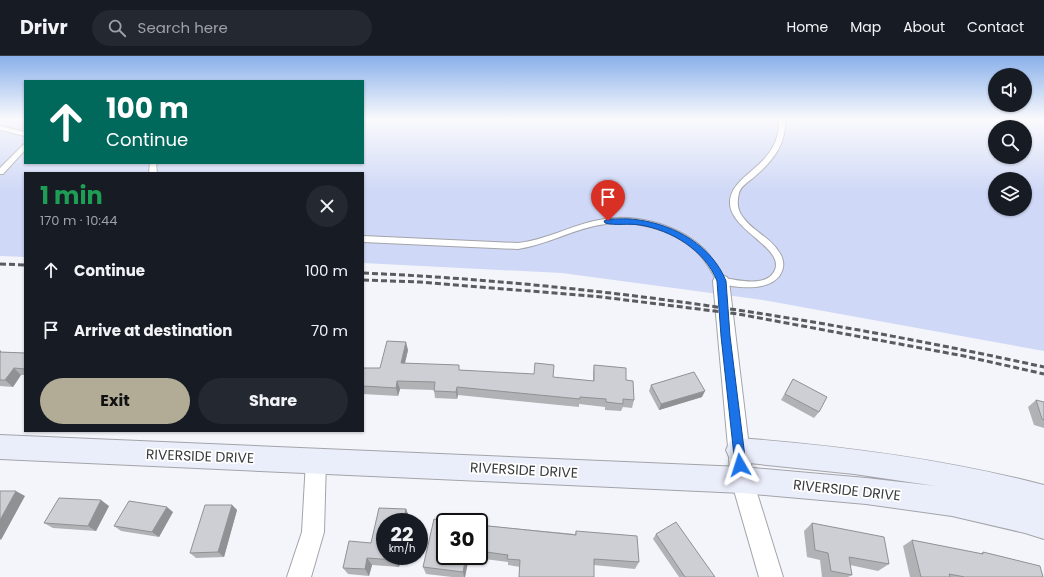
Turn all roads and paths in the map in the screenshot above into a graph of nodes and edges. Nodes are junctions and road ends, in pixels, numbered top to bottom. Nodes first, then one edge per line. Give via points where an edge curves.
1 (779, 143) edge
2 (24, 147) edge
3 (0, 172) edge
4 (364, 239) edge
5 (721, 281) junction
6 (0, 447) edge
7 (739, 450) junction
8 (316, 461) junction
9 (742, 480) junction
10 (1044, 498) edge
11 (1044, 525) edge
12 (299, 577) edge
13 (770, 577) edge

1 - 5 lane via 769,160 738,188 734,202 736,212 743,223 775,252 779,270 774,278 762,283
2 - 3 lane
4 - 5 lane via 518,246 550,240 598,223 638,222 668,230 694,245 708,258
5 - 7 street
6 - 8 street, RIVERSIDE DRIVE
7 - 9 street
7 - 10 street via 892,466 979,482
8 - 9 street, RIVERSIDE DRIVE
8 - 12 street via 313,532
9 - 11 street, RIVERSIDE DRIVE via 952,502 1025,518
9 - 13 street

